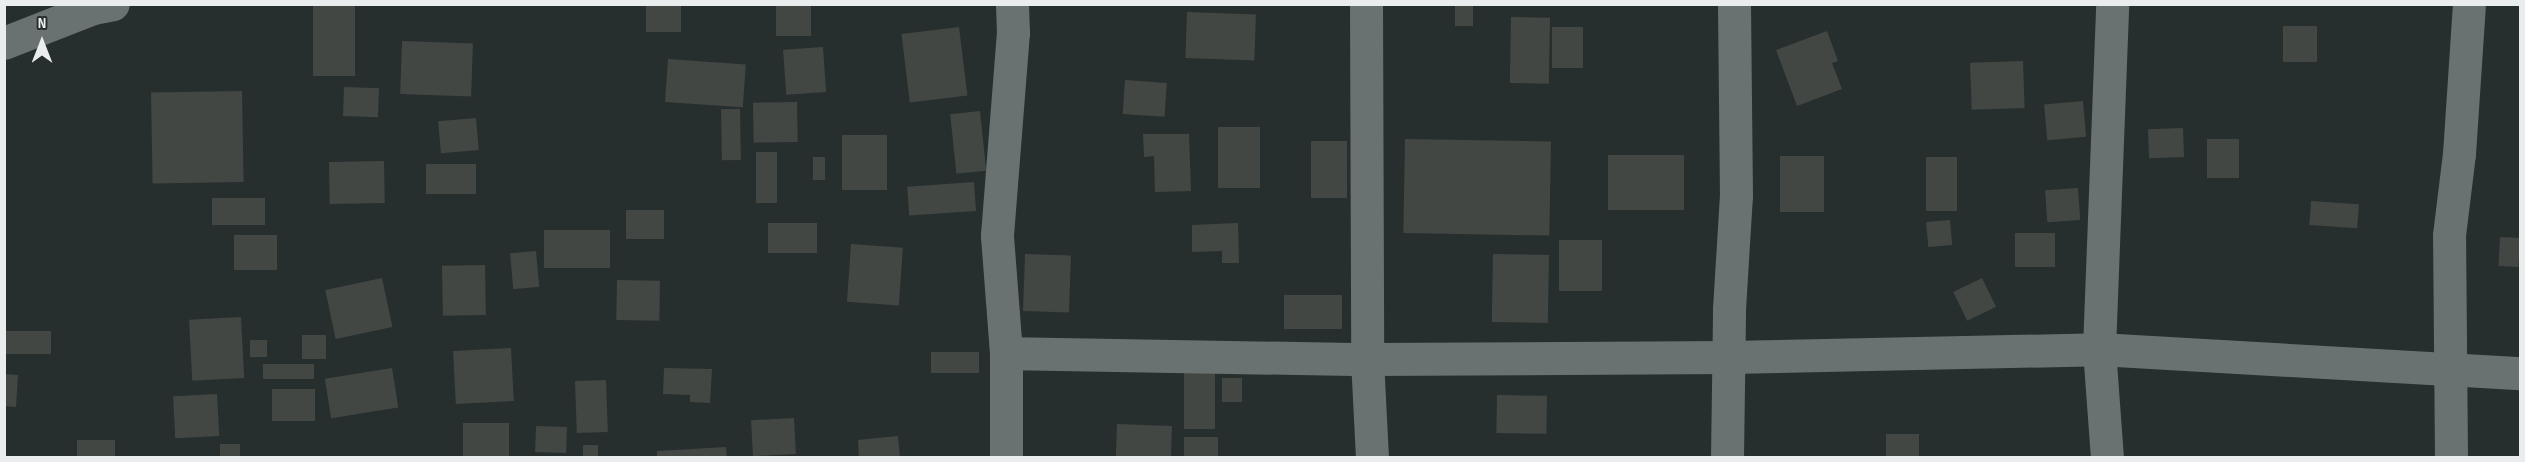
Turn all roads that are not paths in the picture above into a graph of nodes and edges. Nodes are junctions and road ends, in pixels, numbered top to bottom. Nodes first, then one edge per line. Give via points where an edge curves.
1 (113, 4) edge
2 (1012, 4) edge
3 (1366, 4) edge
4 (1734, 4) edge
5 (2112, 4) edge
6 (2469, 4) edge
7 (4, 43) edge
8 (2099, 349) junction
9 (1006, 353) junction
10 (1728, 357) junction
11 (1367, 359) junction
12 (2450, 369) junction
13 (2520, 372) edge
14 (1006, 458) edge
15 (1372, 458) edge
16 (1727, 458) edge
17 (2107, 458) edge
18 (2451, 458) edge

1 - 7 street
2 - 9 street via 997,235
3 - 11 street
4 - 10 street via 1736,196
5 - 8 street
6 - 12 street via 2449,235
8 - 10 street
8 - 12 street
8 - 17 street
9 - 11 street
9 - 14 street
10 - 11 street
10 - 16 street
11 - 15 street
12 - 13 street
12 - 18 street

